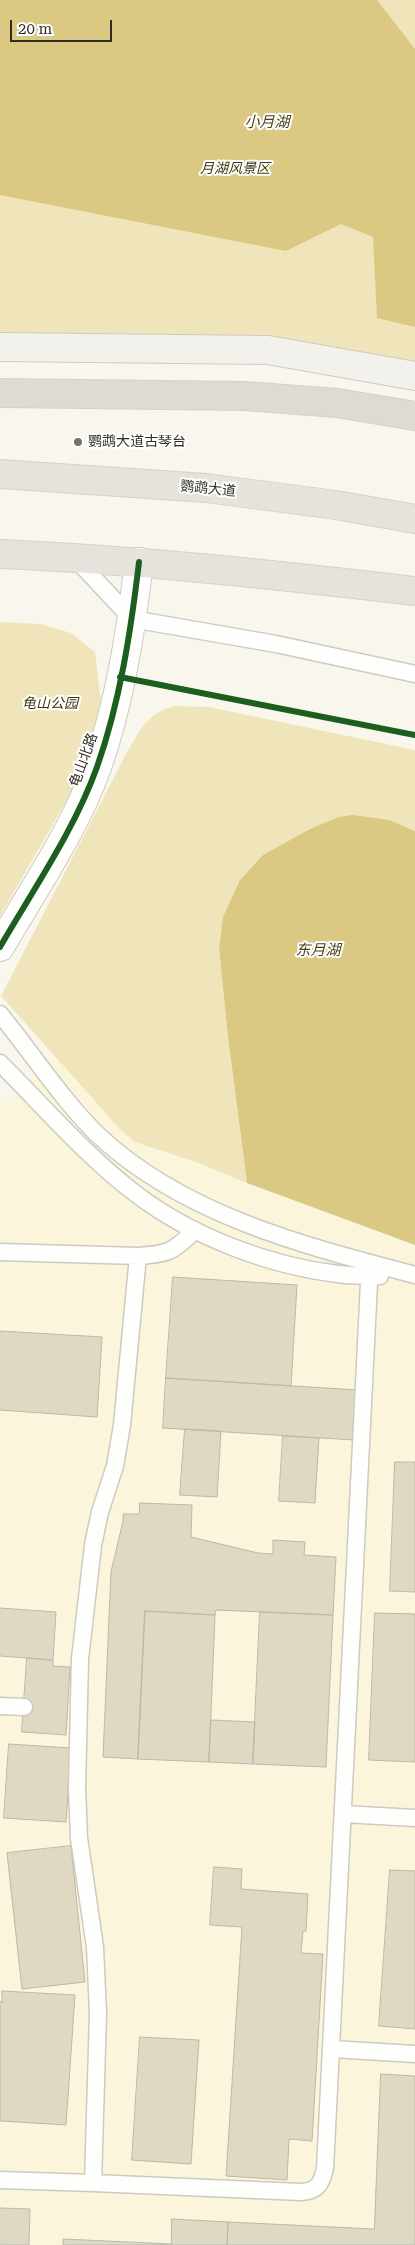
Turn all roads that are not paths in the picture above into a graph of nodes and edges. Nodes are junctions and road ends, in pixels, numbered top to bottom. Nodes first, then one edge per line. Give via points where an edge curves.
1 (0, 347) edge
2 (415, 376) edge
3 (0, 393) edge
4 (415, 416) edge
5 (0, 474) edge
6 (415, 519) edge
7 (0, 554) edge
8 (74, 557) junction
9 (139, 562) junction
10 (415, 591) edge
11 (132, 618) junction
12 (415, 674) edge
13 (0, 947) edge
14 (0, 1014) edge
15 (0, 1063) edge
16 (195, 1230) junction
17 (0, 1252) edge
18 (138, 1256) junction
19 (370, 1270) junction
20 (415, 1276) edge
21 (0, 1706) edge
22 (24, 1708) dead end
23 (343, 1814) junction
24 (415, 1818) edge
25 (332, 2049) junction
26 (415, 2054) edge
27 (0, 2180) edge
28 (93, 2183) junction

1 - 2 main road via 268,350
3 - 4 highway via 245,396 337,403
5 - 6 main road, 鹦鹉大道 via 206,488
7 - 8 main road
8 - 9 main road
8 - 11 lane
9 - 10 main road
9 - 11 street, 龟山北路
11 - 12 lane
11 - 13 street, 龟山北路 via 97,767 72,822
14 - 19 lane via 98,1134 156,1180 203,1205
15 - 16 lane via 128,1188
16 - 18 lane via 176,1250
16 - 19 lane via 232,1247 270,1259 338,1274
17 - 18 lane
18 - 28 lane via 122,1425 115,1466 93,1545 73,1711 79,1838 96,1947
19 - 20 lane
19 - 23 lane
21 - 22 lane
23 - 24 lane
23 - 25 lane
25 - 26 lane
25 - 28 lane via 325,2168 323,2180 312,2191
27 - 28 lane

